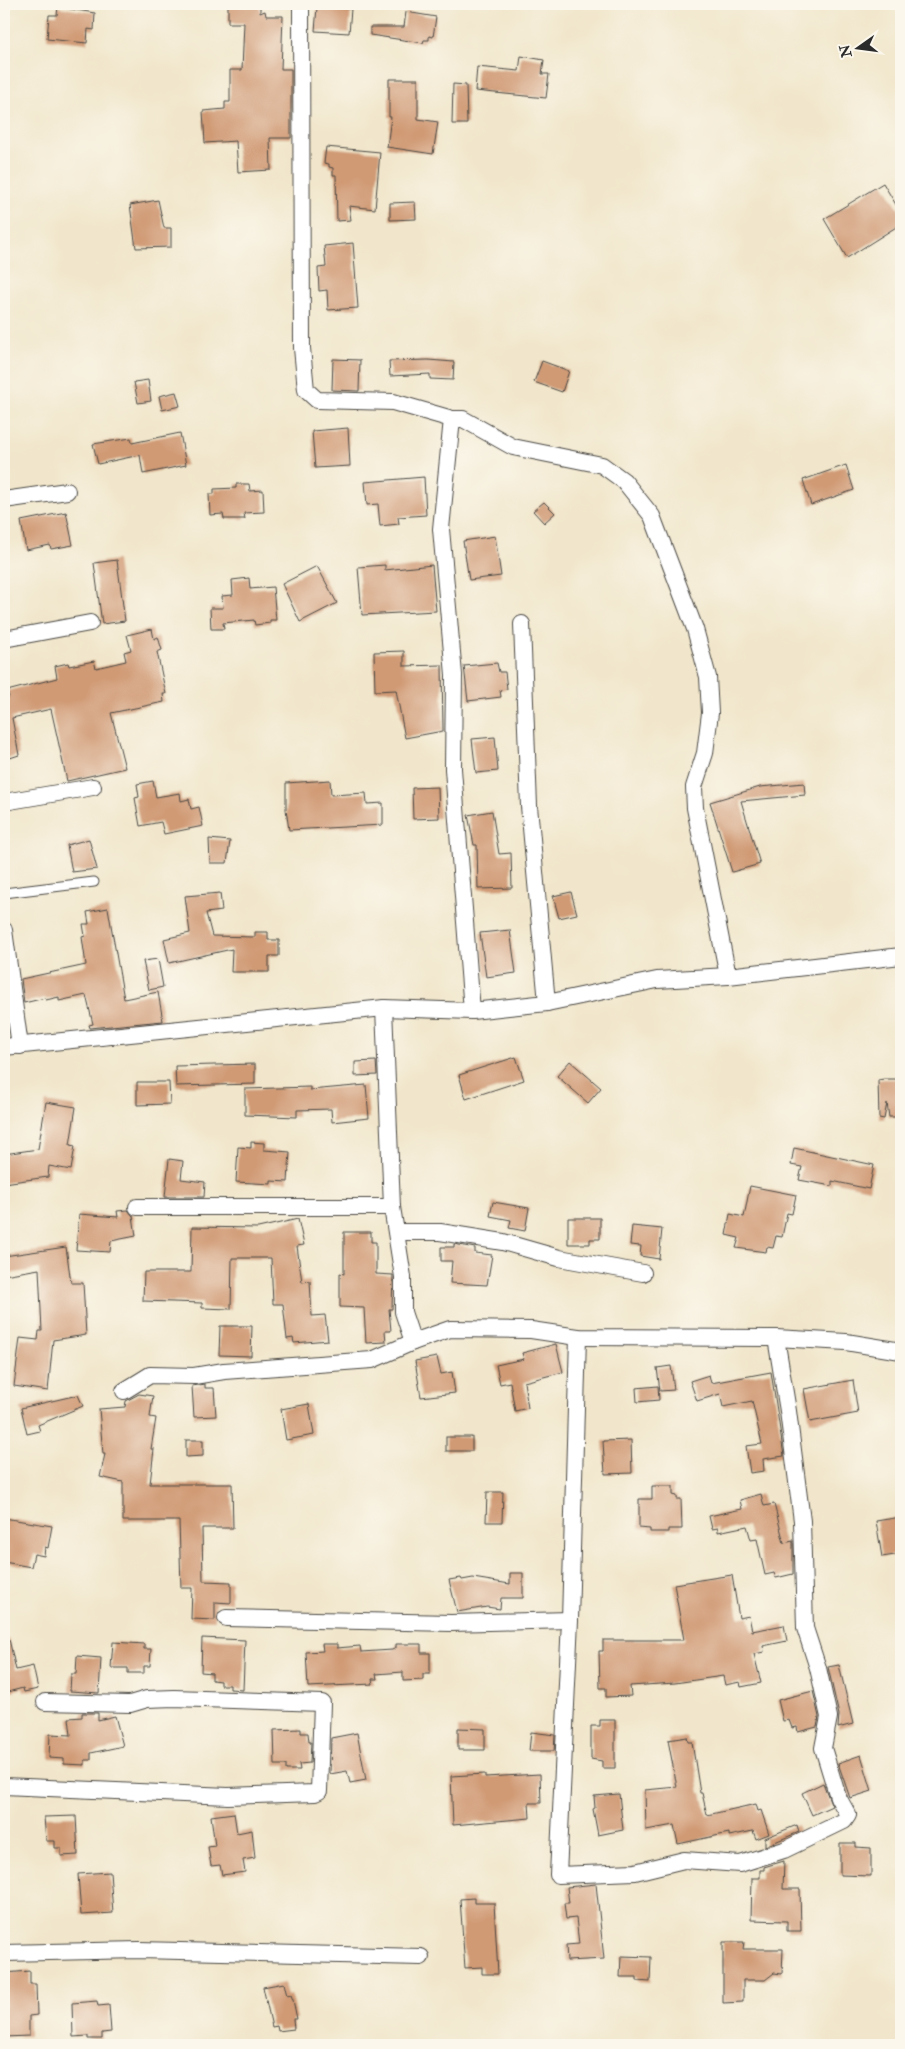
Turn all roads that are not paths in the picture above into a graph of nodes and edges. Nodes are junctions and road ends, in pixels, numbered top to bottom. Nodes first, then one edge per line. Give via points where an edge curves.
1 (301, 4) edge
2 (452, 419) junction
3 (67, 491) dead end
4 (4, 500) edge
5 (90, 622) dead end
6 (522, 624) dead end
7 (4, 638) edge
8 (93, 787) dead end
9 (4, 802) edge
10 (94, 882) dead end
11 (4, 893) edge
12 (4, 930) edge
13 (901, 956) edge
14 (728, 976) junction
15 (547, 1003) junction
16 (384, 1008) junction
17 (472, 1011) junction
18 (20, 1046) junction
19 (4, 1047) edge
20 (137, 1207) dead end
21 (392, 1207) junction
22 (396, 1232) junction
23 (642, 1273) dead end
24 (578, 1337) junction
25 (776, 1338) junction
26 (413, 1342) junction
27 (901, 1351) edge
28 (124, 1391) dead end
29 (226, 1618) dead end
30 (570, 1620) junction
31 (45, 1702) dead end
32 (4, 1786) edge
33 (4, 1953) edge
34 (421, 1957) dead end

1 - 2 street via 302,348 306,390 317,400 393,402
2 - 14 street via 463,419 513,447 602,465 624,481 652,516 695,629 708,677 710,713 705,753 694,787 695,808
2 - 17 street via 441,529 454,675 453,769
3 - 4 street
5 - 7 street
6 - 15 street via 529,806
8 - 9 street
10 - 11 lane
12 - 18 street
13 - 14 street
14 - 15 street via 657,980
15 - 17 street
16 - 17 street
16 - 18 street
16 - 21 street
18 - 19 street
20 - 21 street
21 - 22 street
22 - 23 street via 440,1232 494,1240 559,1258
22 - 26 street via 403,1276 403,1312
24 - 25 street
24 - 26 street via 531,1330 450,1328
24 - 30 street
25 - 27 street via 846,1342
25 - 30 street via 802,1521 805,1628 829,1717 823,1748 838,1797 848,1815 844,1821 784,1850 740,1864 684,1860 636,1872 558,1875
26 - 28 street via 372,1360 194,1376 150,1375
29 - 30 street via 451,1622
31 - 32 street via 130,1704 147,1699 174,1698 322,1703 319,1791 228,1796
33 - 34 street via 139,1950

